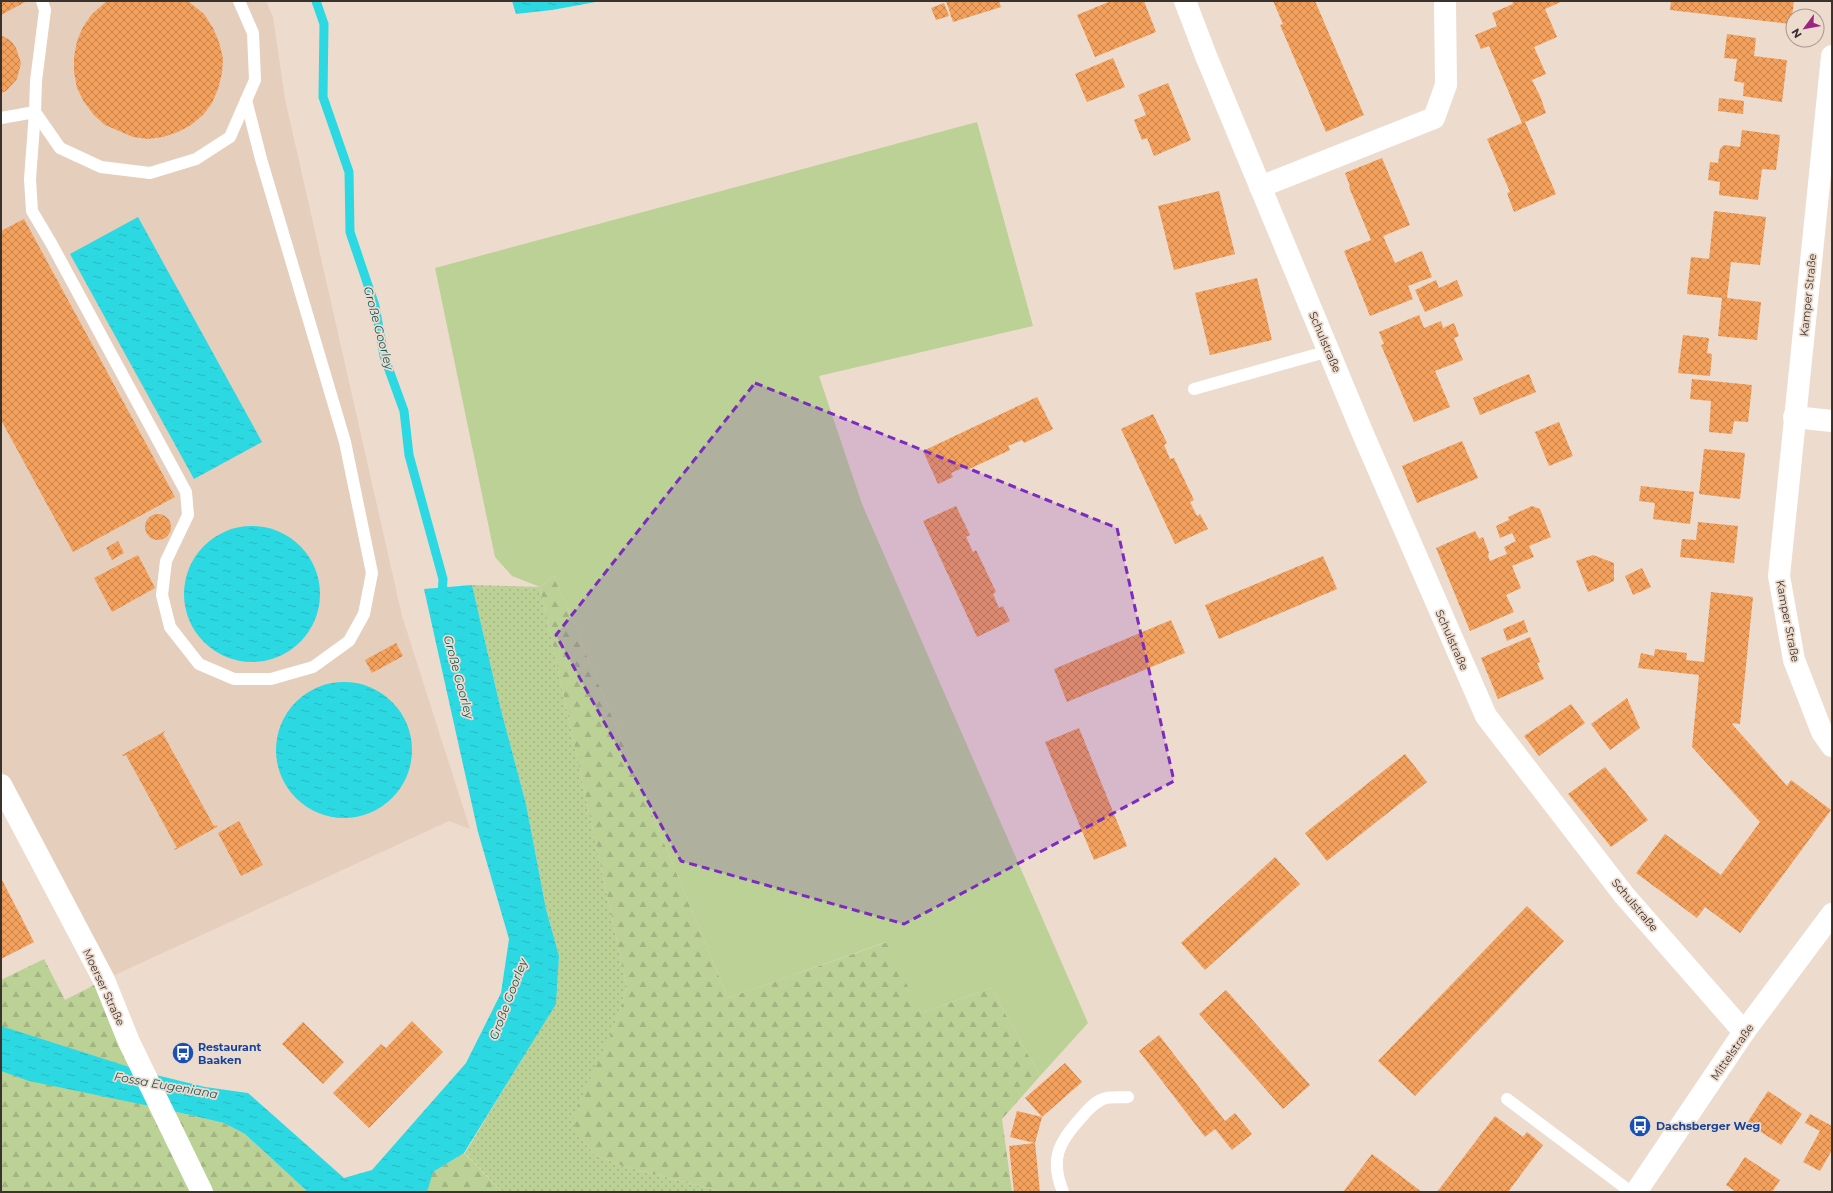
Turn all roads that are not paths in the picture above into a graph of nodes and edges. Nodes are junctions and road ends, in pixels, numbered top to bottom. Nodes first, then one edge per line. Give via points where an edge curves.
1 (42, 1) edge
2 (239, 1) edge
3 (1185, 1) edge
4 (1444, 1) edge
5 (1832, 56) edge
6 (246, 100) junction
7 (35, 112) junction
8 (1, 118) edge
9 (1260, 187) junction
10 (1825, 197) edge
11 (1329, 351) junction
12 (1194, 389) dead end
13 (1794, 417) junction
14 (1832, 421) edge
15 (1832, 746) edge
16 (1, 785) edge
17 (1832, 914) edge
18 (1744, 1032) junction
19 (1128, 1097) dead end
20 (1507, 1099) dead end
21 (202, 1192) edge
22 (1063, 1192) edge
23 (1631, 1192) edge
24 (1636, 1192) edge

1 - 7 lane via 45,10 36,81
2 - 6 lane via 253,33 255,80
3 - 9 street, Schulstraße
4 - 9 street via 1446,85 1434,118
5 - 10 street, Kamper Straße
6 - 7 lane via 230,137 196,159 150,173 102,167 60,148
6 - 7 lane via 345,442 372,573 364,614 349,641 313,667 271,679 234,679 199,664 170,627 162,596 166,561 188,515 186,492 32,211 30,179
7 - 8 lane
9 - 11 street, Schulstraße
10 - 13 street, Kamper Straße
11 - 12 lane
11 - 18 street, Schulstraße via 1486,716 1624,895
13 - 14 street
13 - 15 street, Kamper Straße via 1779,576 1794,660 1822,732
16 - 21 street, Moerser Straße via 104,980 129,1042
17 - 18 street, Mittelstraße
18 - 24 street, Mittelstraße
19 - 22 lane via 1104,1099 1088,1110 1061,1141 1057,1158 1058,1177
20 - 23 lane

